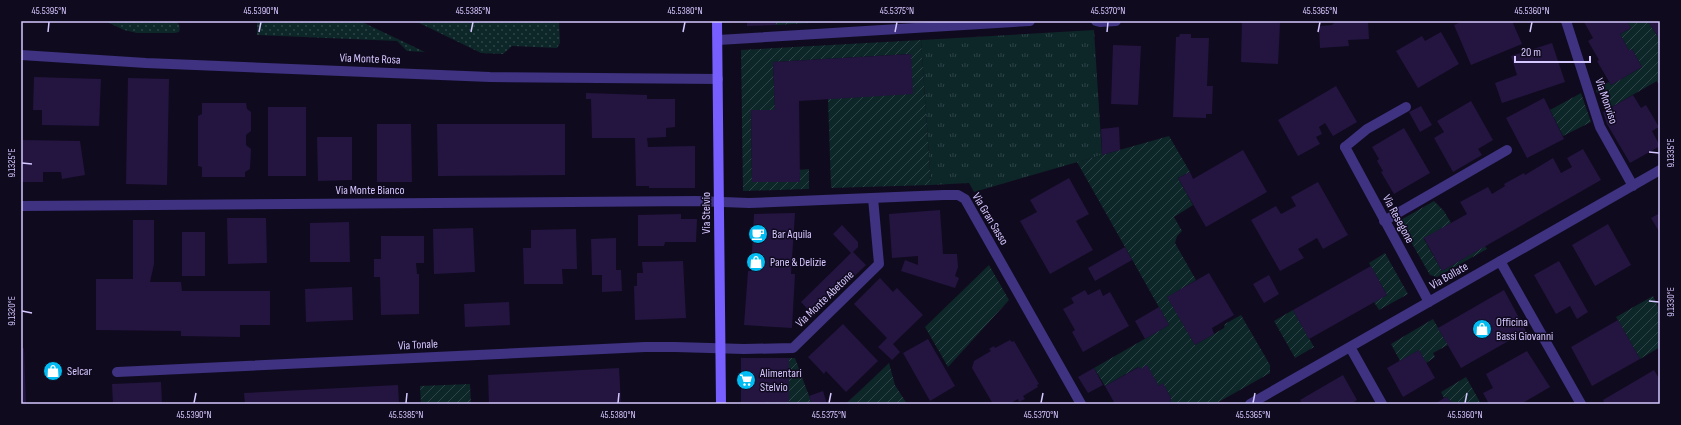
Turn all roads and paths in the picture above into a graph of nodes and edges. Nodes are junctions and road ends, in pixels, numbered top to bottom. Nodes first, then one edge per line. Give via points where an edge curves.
1 (718, 21) edge
2 (1030, 21) edge
3 (1096, 21) edge
4 (1116, 21) edge
5 (1566, 21) edge
6 (895, 26) edge
7 (718, 40) junction
8 (21, 55) edge
9 (718, 79) junction
10 (1406, 107) dead end
11 (1507, 150) dead end
12 (1660, 170) edge
13 (1633, 186) junction
14 (873, 198) junction
15 (719, 202) junction
16 (21, 206) edge
17 (1384, 221) junction
18 (1500, 261) junction
19 (1429, 302) junction
20 (1350, 347) junction
21 (720, 348) junction
22 (117, 372) dead end
23 (721, 404) edge
24 (1081, 404) edge
25 (1250, 404) edge
26 (1382, 404) edge
27 (1580, 404) edge

1 - 7 street, Via Stelvio
2 - 6 street
3 - 4 street
5 - 13 street, Via Monviso via 1600,127
6 - 7 street
7 - 9 street, Via Stelvio
8 - 9 street, Via Monte Rosa via 146,63 490,77
9 - 15 street, Via Stelvio
10 - 17 street, Via Resegone via 1367,129 1345,148
11 - 17 street
12 - 13 street, Via Bollate
13 - 18 street, Via Bollate
14 - 15 street, Via Gran Sasso
14 - 21 street, Via Monte Abetone via 879,260 877,267 793,348
14 - 24 street, Via Gran Sasso via 944,195 964,197
15 - 16 street, Via Monte Bianco
15 - 21 street, Via Stelvio
17 - 19 street, Via Resegone
18 - 19 street, Via Bollate
18 - 27 street
19 - 20 street, Via Bollate
20 - 25 street, Via Bollate
20 - 26 street
21 - 22 street, Via Tonale via 645,347
21 - 23 street, Via Stelvio

